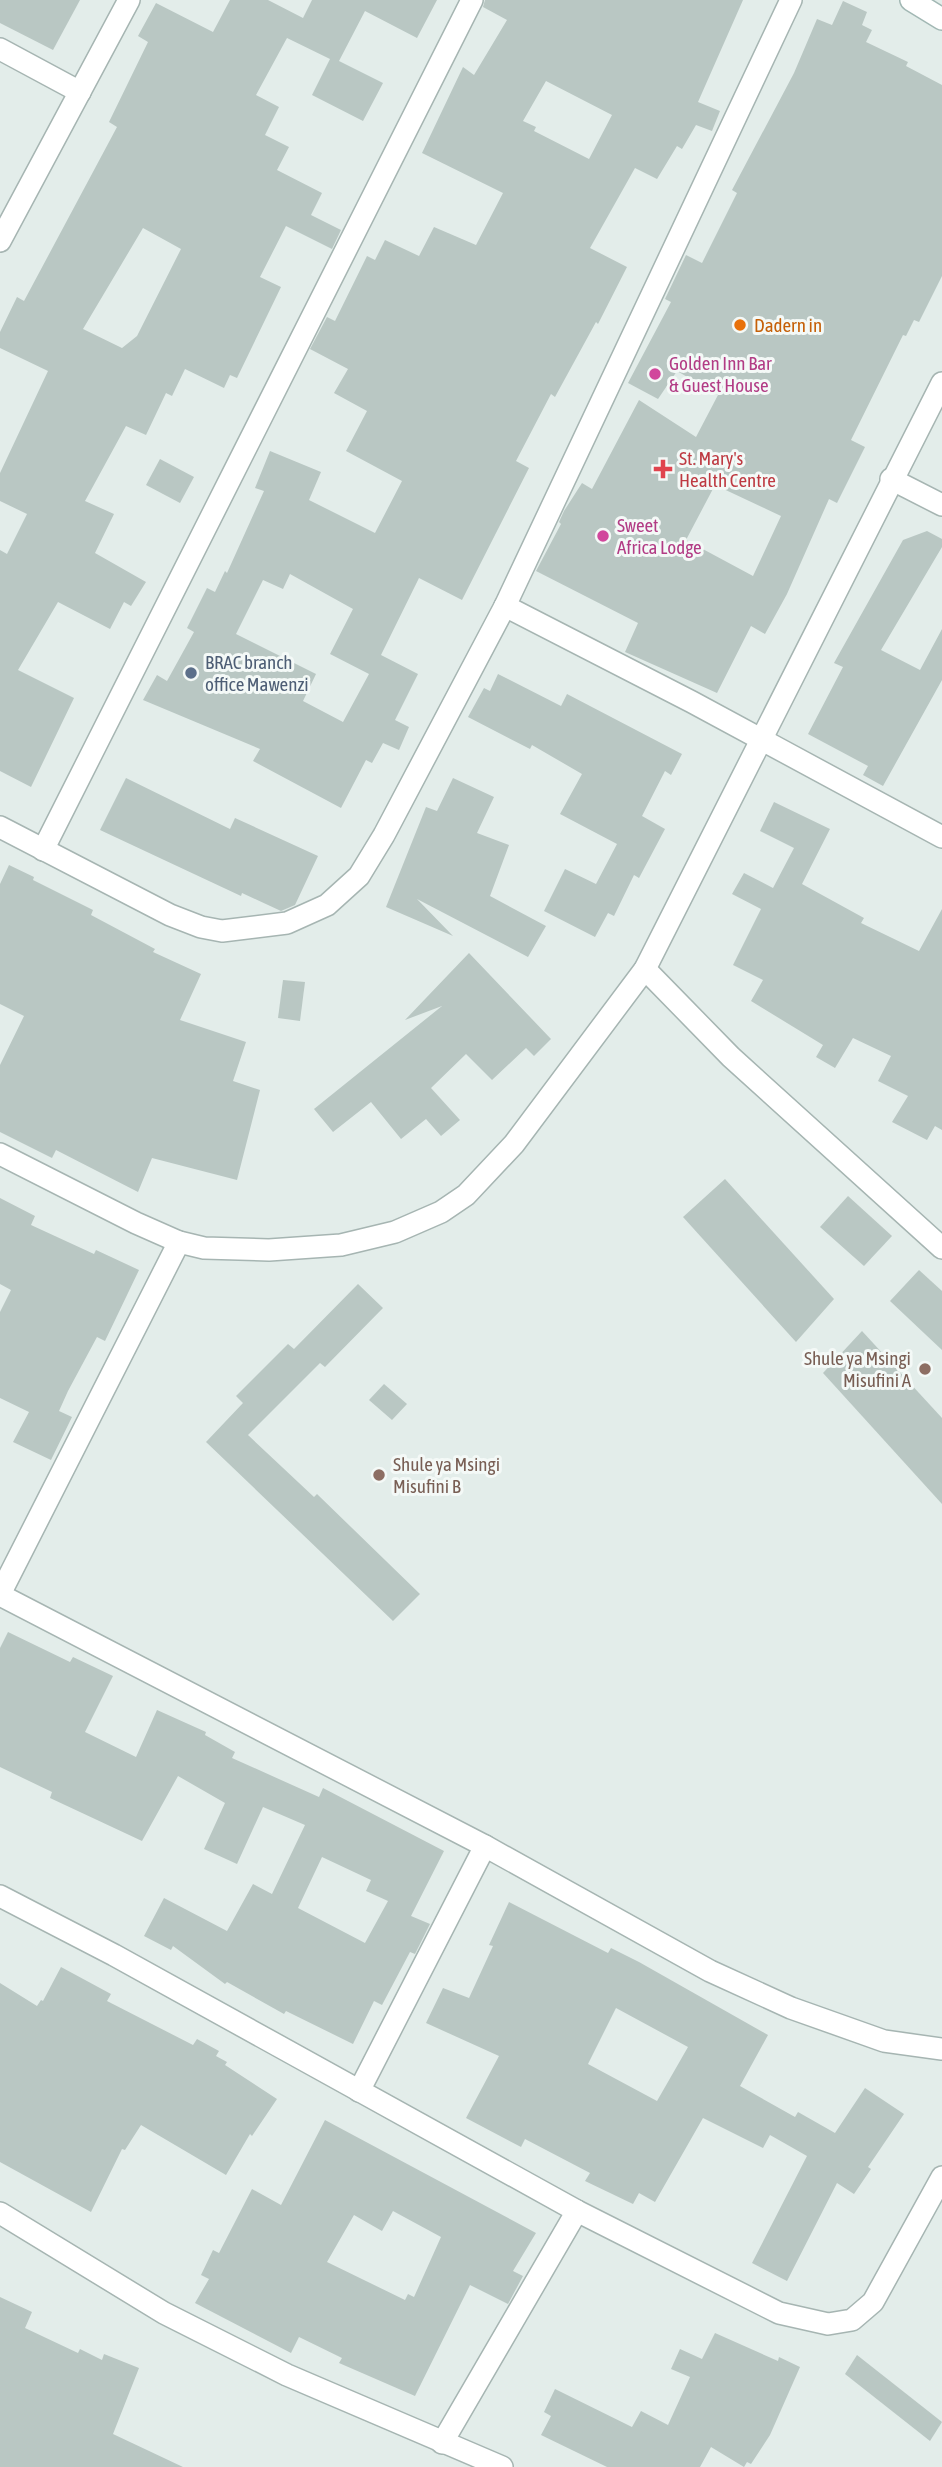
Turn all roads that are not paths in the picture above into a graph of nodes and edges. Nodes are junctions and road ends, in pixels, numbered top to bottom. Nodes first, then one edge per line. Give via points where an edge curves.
1 (129, 0) edge
2 (472, 0) edge
3 (791, 0) edge
4 (911, 0) edge
5 (942, 19) edge
6 (0, 49) edge
7 (80, 92) junction
8 (0, 241) edge
9 (942, 383) edge
10 (891, 479) junction
11 (942, 505) edge
12 (505, 606) junction
13 (759, 738) junction
14 (0, 827) edge
15 (942, 837) edge
16 (43, 850) junction
17 (645, 970) junction
18 (0, 1154) edge
19 (179, 1242) junction
20 (942, 1248) edge
21 (0, 1594) edge
22 (485, 1846) junction
23 (0, 1896) edge
24 (942, 2049) edge
25 (359, 2091) junction
26 (942, 2177) edge
27 (577, 2211) junction
28 (0, 2213) edge
29 (442, 2443) junction
30 (502, 2467) edge

1 - 7 street
2 - 16 street
3 - 12 street
4 - 5 street
6 - 7 street
7 - 8 street
9 - 10 street
10 - 11 street
10 - 13 street
12 - 13 street
12 - 16 street via 384,835 359,876 327,905 288,923 222,931 201,927
13 - 15 street
13 - 17 street
14 - 16 street
17 - 19 street via 514,1144 478,1184 442,1212 395,1232 341,1245 229,1250
17 - 20 street via 731,1057
18 - 19 street
19 - 21 street
21 - 22 street
22 - 24 street via 710,1971 791,2008 884,2041
22 - 25 street
23 - 25 street
25 - 27 street
26 - 27 street via 873,2302 852,2320 828,2324 779,2313
27 - 29 street
28 - 29 street via 164,2313 288,2375
29 - 30 street

